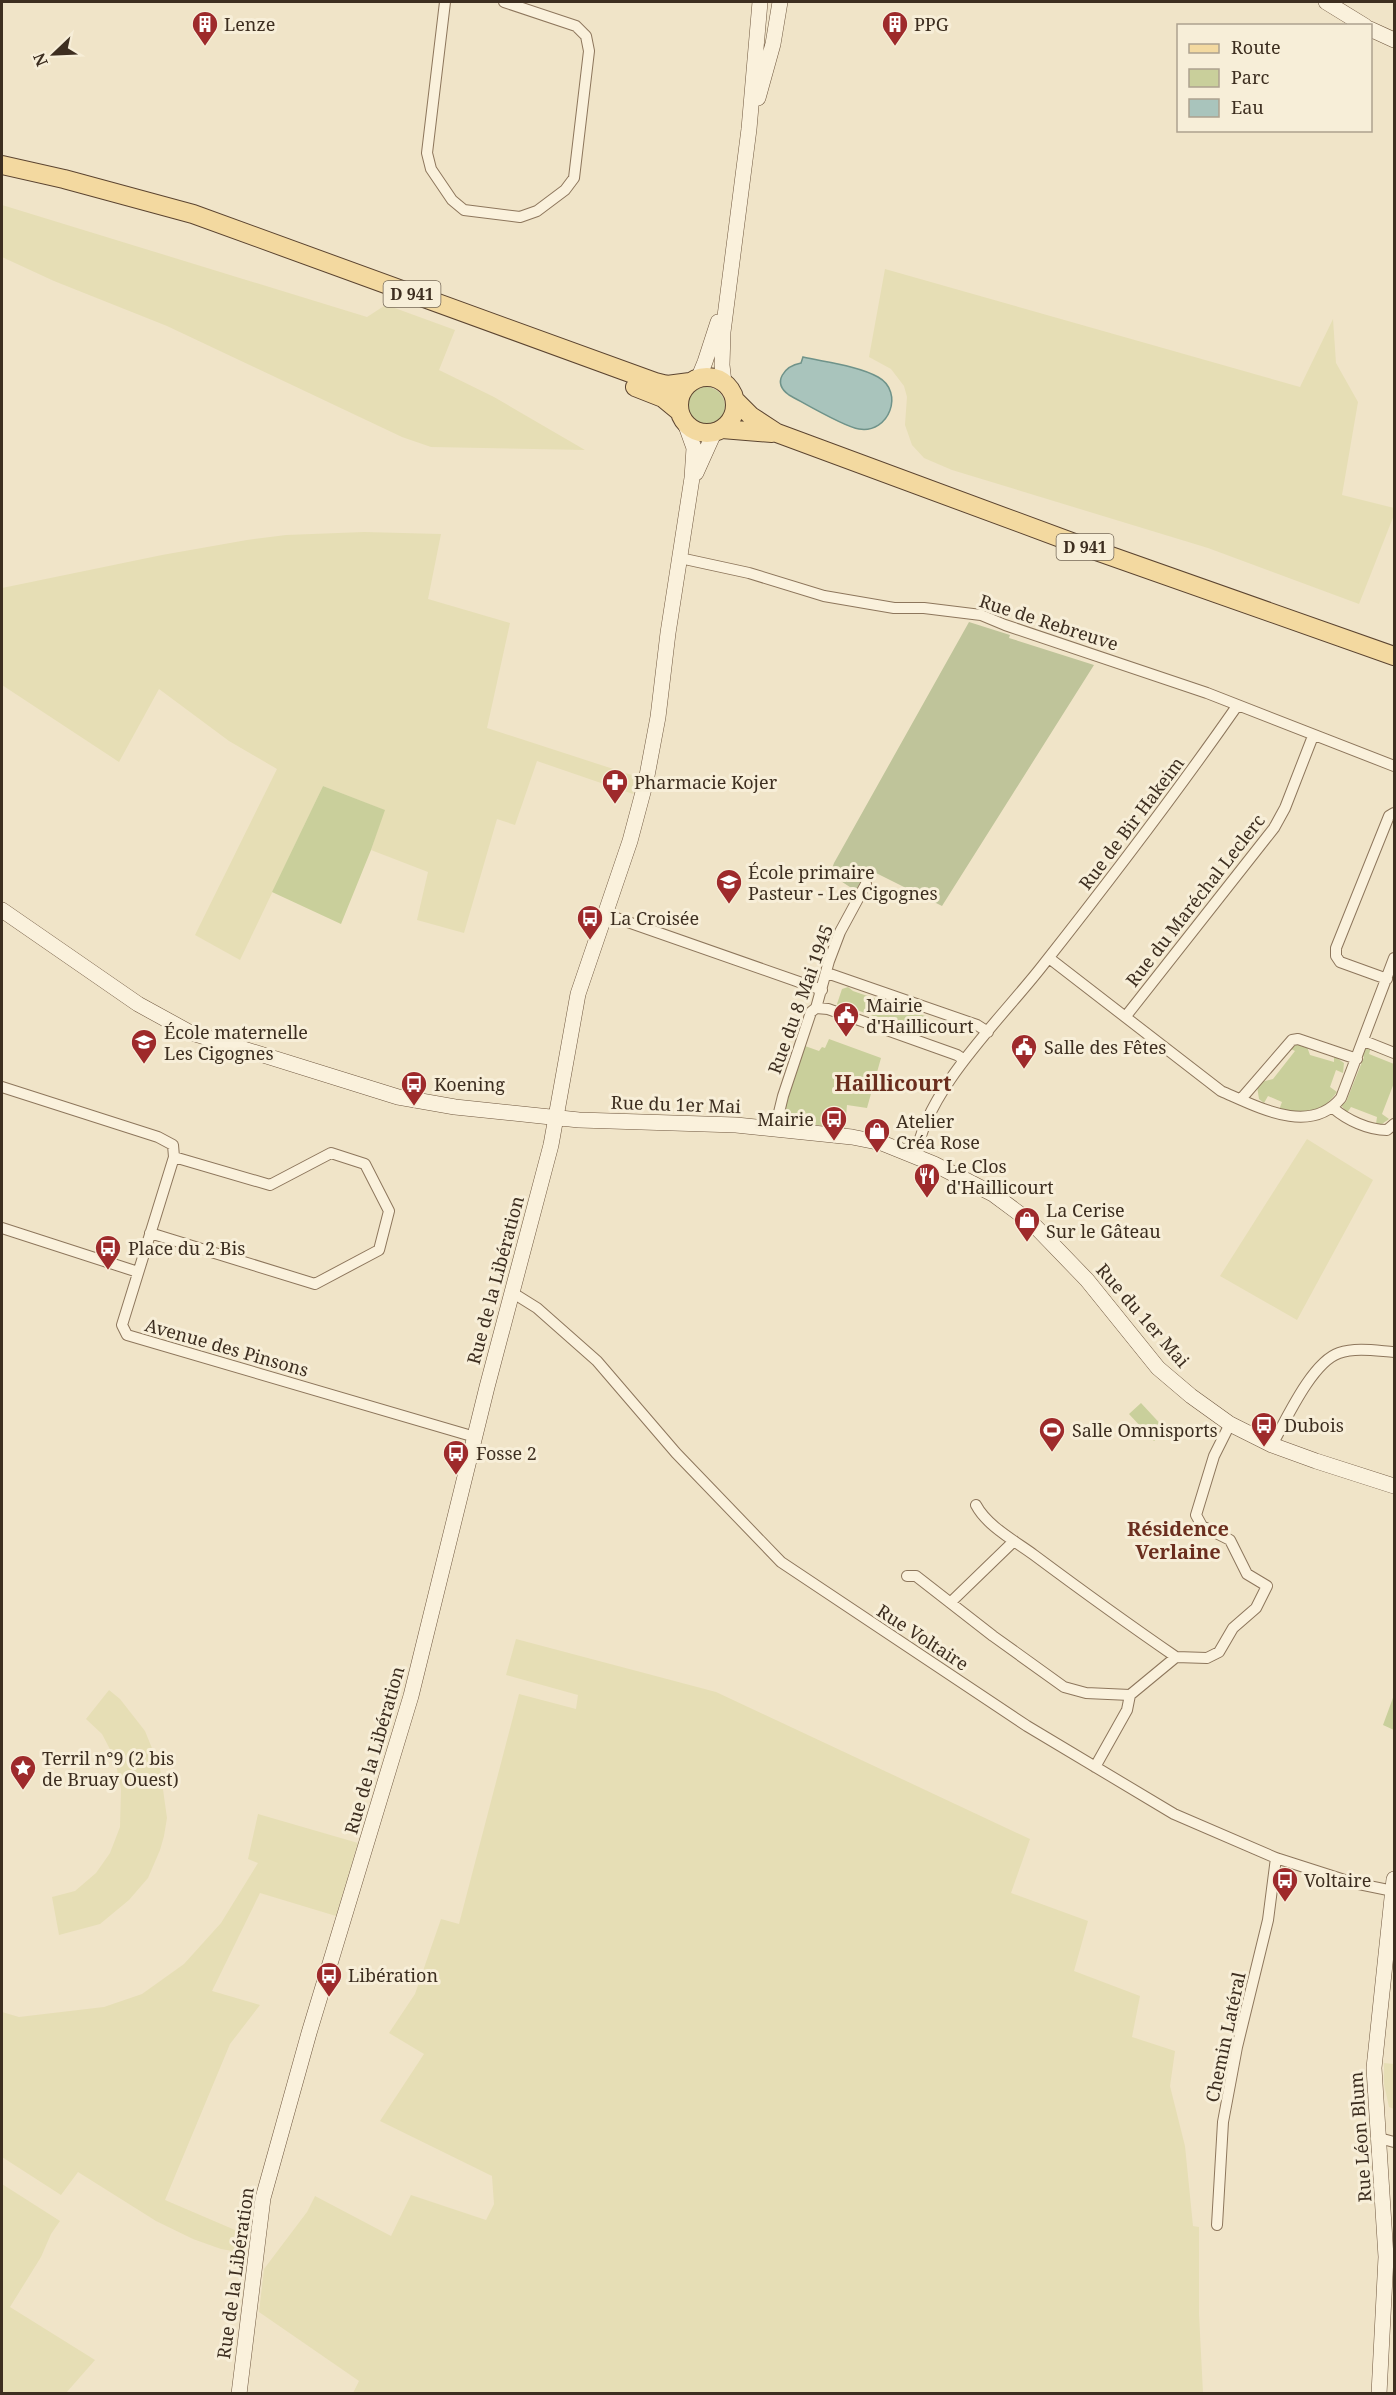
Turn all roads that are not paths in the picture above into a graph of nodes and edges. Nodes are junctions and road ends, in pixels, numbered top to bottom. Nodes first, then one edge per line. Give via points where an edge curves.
1 (446, 2) edge
2 (504, 2) edge
3 (760, 2) edge
4 (780, 2) edge
5 (1326, 2) edge
6 (1362, 24) edge
7 (1372, 29) edge
8 (1395, 40) edge
9 (749, 129) junction
10 (2, 165) edge
11 (134, 199) junction
12 (728, 287) junction
13 (694, 380) junction
14 (723, 382) junction
15 (735, 400) junction
16 (682, 417) junction
17 (718, 431) junction
18 (777, 433) junction
19 (692, 478) junction
20 (681, 558) junction
21 (1395, 656) edge
22 (1237, 706) junction
23 (1312, 736) junction
24 (1395, 766) edge
25 (1395, 813) edge
26 (866, 884) dead end
27 (2, 909) edge
28 (605, 914) junction
29 (1049, 958) junction
30 (1395, 958) edge
31 (827, 973) junction
32 (1387, 979) junction
33 (822, 990) junction
34 (816, 1008) junction
35 (1126, 1016) junction
36 (988, 1032) junction
37 (1364, 1041) junction
38 (1395, 1053) edge
39 (963, 1059) junction
40 (1357, 1059) junction
41 (2, 1087) edge
42 (1241, 1099) junction
43 (1333, 1108) junction
44 (556, 1117) junction
45 (1395, 1124) edge
46 (775, 1129) junction
47 (916, 1156) junction
48 (174, 1157) junction
49 (2, 1228) edge
50 (150, 1233) junction
51 (138, 1272) junction
52 (513, 1293) junction
53 (1395, 1352) edge
54 (1230, 1424) junction
55 (475, 1437) junction
56 (1272, 1445) junction
57 (1395, 1486) edge
58 (976, 1505) dead end
59 (1014, 1540) junction
60 (907, 1576) dead end
61 (951, 1602) junction
62 (1176, 1657) junction
63 (1130, 1695) junction
64 (1095, 1767) junction
65 (1276, 1858) junction
66 (1394, 1885) edge
67 (1379, 2138) junction
68 (1395, 2142) edge
69 (1217, 2225) dead end
70 (239, 2394) edge
71 (1379, 2394) edge

1 - 2 street via 427,153 430,169 464,210 520,217 537,211 574,178 590,51 586,36 576,26
3 - 9 main road
4 - 9 main road
5 - 6 main road
7 - 8 main road
9 - 12 main road
10 - 11 main road, D 941
11 - 13 main road, D 941 via 269,240 655,382 667,385
11 - 16 main road, D 941 via 351,283 592,369 663,398
12 - 13 main road via 705,362
12 - 14 main road
13 - 14 main road via 711,377
13 - 16 main road via 680,396
14 - 15 main road
15 - 17 main road via 733,416
15 - 18 main road, D 941
16 - 17 main road via 698,432
16 - 19 main road via 694,448
17 - 18 main road, D 941
17 - 19 main road
18 - 21 main road, D 941
19 - 20 main road, Rue de la Libération
20 - 22 street, Rue de Rebreuve via 824,596 894,608 981,615
20 - 28 main road, Rue de la Libération via 646,781
22 - 23 street, Rue de Rebreuve
22 - 29 street, Rue de Bir Hakeim
23 - 24 street, Rue de Rebreuve
23 - 35 street, Rue du Maréchal Leclerc via 1274,828
25 - 32 street via 1389,816 1336,948 1340,962
26 - 31 street, Rue du 8 Mai 1945 via 840,932
27 - 44 main road, Rue du 1er Mai via 138,1004 189,1032 398,1097
28 - 33 street
28 - 44 main road, Rue de la Libération via 578,994
29 - 35 street
29 - 36 street, Rue de Bir Hakeim
30 - 32 street
31 - 33 street, Rue du 8 Mai 1945
31 - 36 street
32 - 37 street
33 - 34 street, Rue du 8 Mai 1945
34 - 39 street
34 - 46 street, Rue du 8 Mai 1945 via 802,1038
35 - 42 street via 1221,1091
36 - 39 street, Rue de Bir Hakeim
37 - 38 street
37 - 40 street
39 - 47 street, Rue de Bir Hakeim via 918,1142
40 - 42 street via 1292,1040
40 - 43 street
41 - 48 street, Avenue des Pinsons via 158,1137 173,1145
42 - 43 street via 1289,1116 1309,1118
43 - 45 street via 1344,1118 1378,1130
44 - 46 main road, Rue du 1er Mai
44 - 52 main road, Rue de la Libération
46 - 47 main road, Rue du 1er Mai via 867,1139
47 - 54 main road, Rue du 1er Mai via 993,1194 1032,1223 1087,1280 1158,1368
48 - 50 street, Avenue des Pinsons
48 - 50 street via 270,1185 331,1153 365,1164 389,1211 379,1250 315,1284
49 - 51 street
50 - 51 street, Avenue des Pinsons
51 - 55 street, Avenue des Pinsons via 122,1325 128,1335
52 - 55 main road, Rue de la Libération
52 - 64 street, Rue Voltaire via 537,1308 597,1361 676,1453 781,1562
53 - 56 street via 1359,1350 1326,1360
54 - 56 main road, Rue du 1er Mai
54 - 62 street via 1214,1456 1196,1515 1202,1526 1230,1540 1247,1574 1267,1587 1256,1608 1233,1628 1219,1652 1207,1658
55 - 70 main road, Rue de la Libération via 411,1696 263,2198
56 - 57 main road, Rue du 1er Mai
58 - 59 street via 981,1514
59 - 61 street
59 - 62 street
60 - 61 street via 916,1576
61 - 63 street via 1064,1687 1086,1693
62 - 63 street
63 - 64 street via 1127,1710
64 - 65 street, Rue Voltaire via 1174,1814
65 - 66 street, Rue Voltaire via 1354,1883
65 - 69 street, Chemin Latéral via 1268,1920 1223,2122
66 - 67 main road, Rue Léon Blum via 1374,2068
67 - 68 street
67 - 71 main road, Rue Léon Blum via 1386,2257

